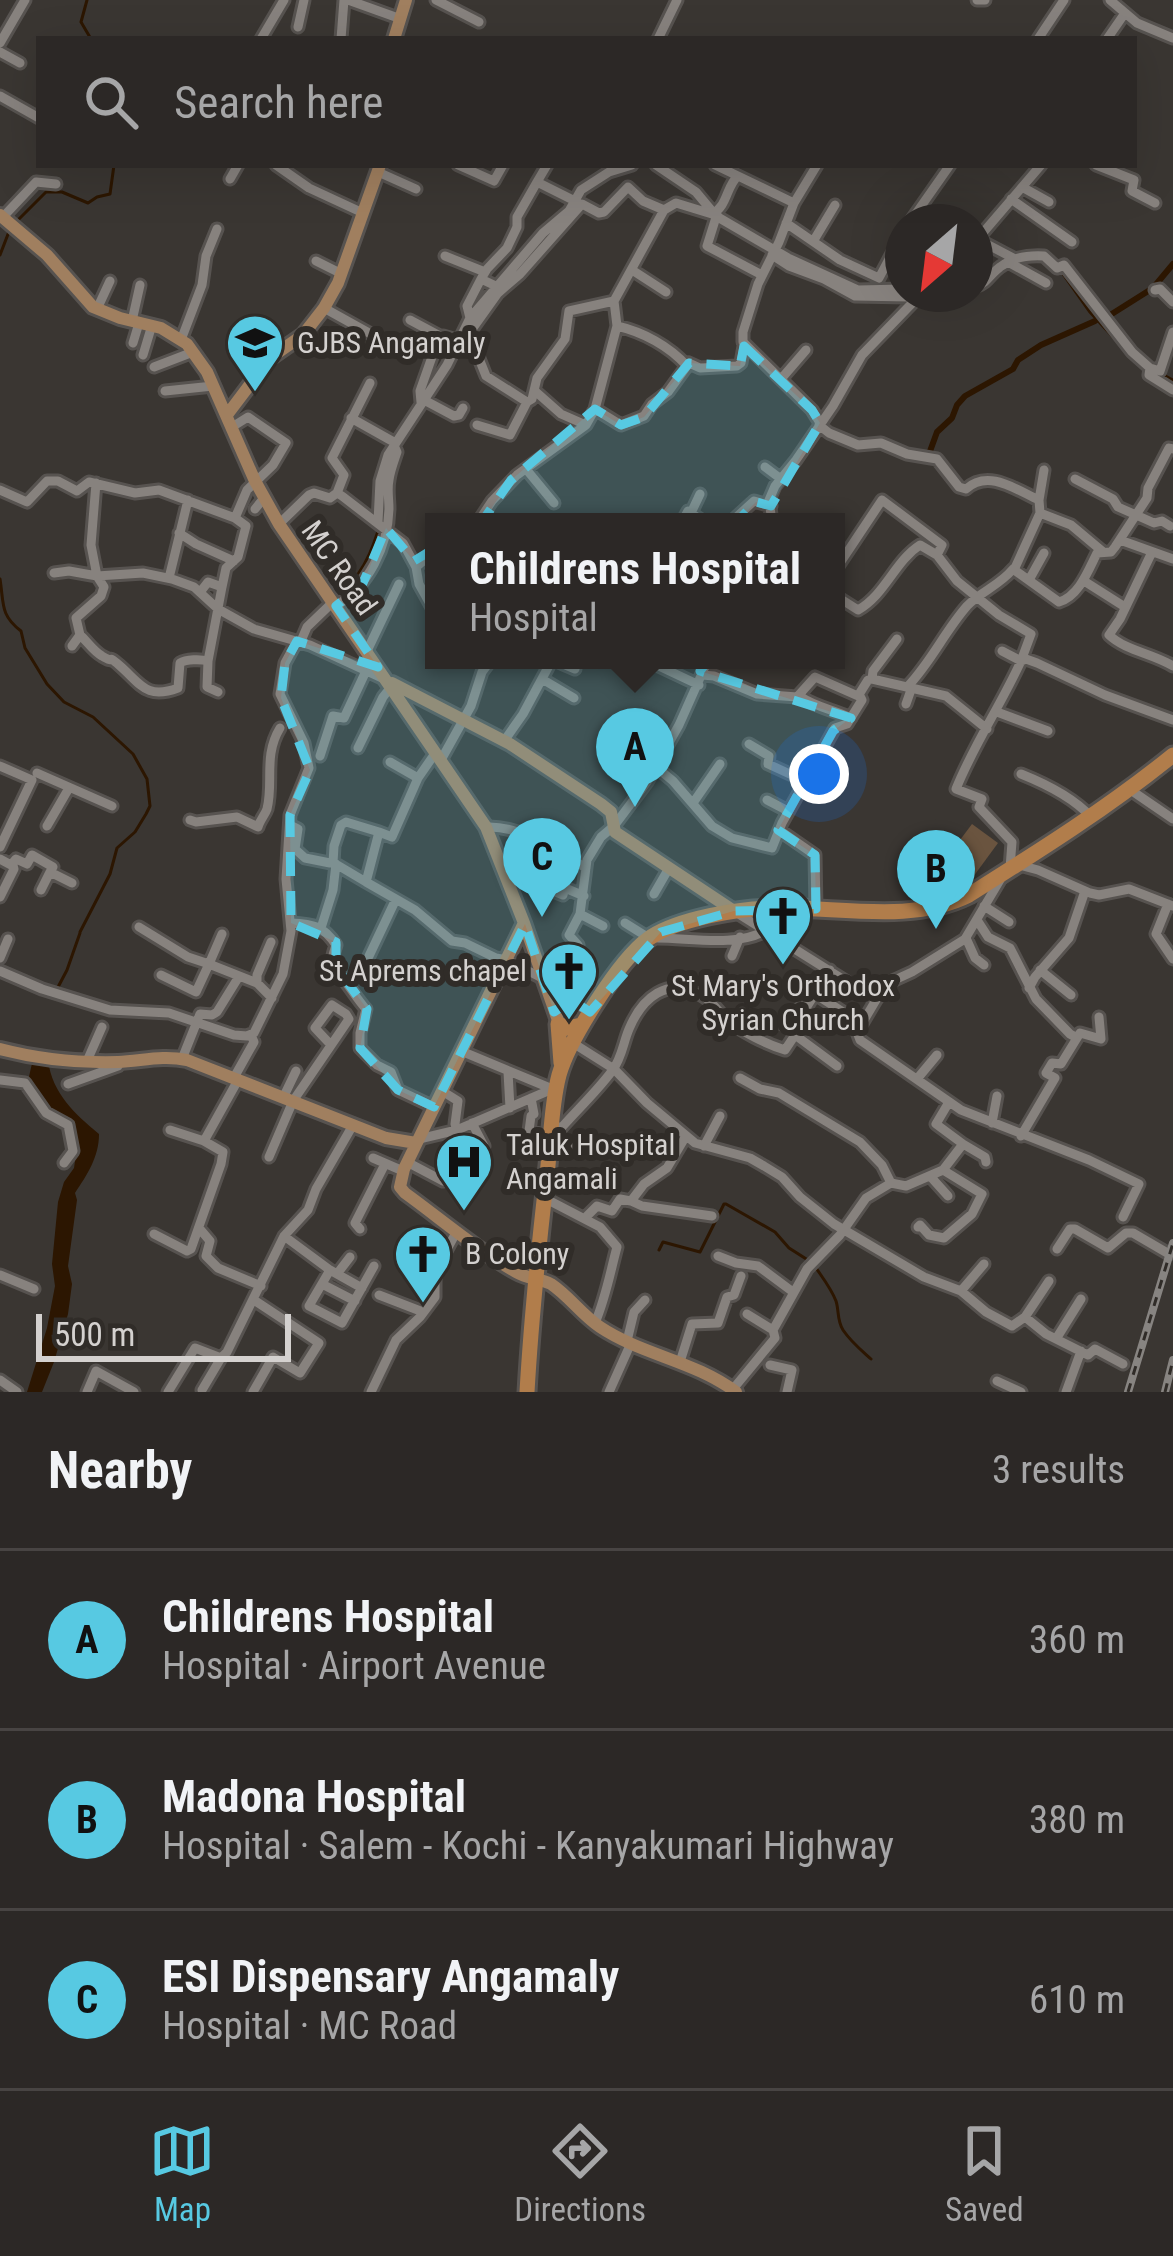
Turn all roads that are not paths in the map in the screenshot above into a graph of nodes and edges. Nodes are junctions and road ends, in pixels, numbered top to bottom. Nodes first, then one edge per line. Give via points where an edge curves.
1 (25, 0) edge
2 (284, 0) edge
3 (346, 0) edge
4 (406, 0) edge
5 (436, 0) edge
6 (677, 0) edge
7 (1064, 0) edge
8 (1110, 0) edge
9 (303, 1) edge
10 (1125, 13) junction
11 (400, 19) junction
12 (479, 22) dead end
13 (298, 27) dead end
14 (263, 36) edge
15 (341, 36) edge
16 (395, 36) edge
17 (659, 36) edge
18 (1040, 36) edge
19 (1109, 36) edge
20 (1173, 38) edge
21 (0, 43) edge
22 (0, 52) edge
23 (20, 63) dead end
24 (0, 96) edge
25 (36, 116) edge
26 (236, 168) edge
27 (280, 168) edge
28 (465, 168) edge
29 (501, 168) edge
30 (545, 168) edge
31 (625, 168) edge
32 (722, 168) edge
33 (747, 168) edge
34 (815, 168) edge
35 (948, 168) edge
36 (1039, 168) edge
37 (1112, 168) edge
38 (379, 169) edge
39 (678, 170) edge
40 (740, 176) junction
41 (230, 179) dead end
42 (537, 182) junction
43 (56, 184) dead end
44 (1022, 188) junction
45 (416, 189) dead end
46 (1011, 199) junction
47 (1048, 202) dead end
48 (579, 203) junction
49 (794, 203) junction
50 (1155, 203) dead end
51 (923, 204) edge
52 (835, 205) dead end
53 (664, 210) junction
54 (363, 213) junction
55 (713, 215) junction
56 (2, 216) edge
57 (993, 220) edge
58 (786, 224) junction
59 (517, 227) junction
60 (217, 229) dead end
61 (814, 240) junction
62 (541, 242) junction
63 (1072, 242) dead end
64 (993, 250) edge
65 (774, 252) junction
66 (445, 256) dead end
67 (316, 261) dead end
68 (1012, 261) junction
69 (885, 267) edge
70 (632, 270) junction
71 (341, 274) junction
72 (483, 275) junction
73 (762, 275) junction
74 (993, 275) edge
75 (110, 280) dead end
76 (1046, 284) dead end
77 (140, 285) dead end
78 (499, 288) junction
79 (885, 289) edge
80 (1155, 290) dead end
81 (665, 292) dead end
82 (885, 296) edge
83 (614, 301) junction
84 (1173, 302) edge
85 (324, 308) junction
86 (97, 309) junction
87 (904, 312) edge
88 (470, 318) junction
89 (410, 320) dead end
90 (141, 323) junction
91 (617, 326) junction
92 (1173, 332) edge
93 (440, 336) junction
94 (378, 338) dead end
95 (181, 340) junction
96 (460, 341) junction
97 (133, 343) dead end
98 (744, 346) junction
99 (806, 350) dead end
100 (193, 352) junction
101 (143, 355) dead end
102 (687, 365) junction
103 (154, 367) dead end
104 (1150, 370) junction
105 (782, 379) junction
106 (370, 383) dead end
107 (213, 386) junction
108 (164, 391) dead end
109 (535, 391) junction
110 (1173, 391) edge
111 (423, 401) junction
112 (527, 402) junction
113 (463, 408) dead end
114 (596, 410) junction
115 (351, 418) junction
116 (229, 421) junction
117 (820, 424) junction
118 (477, 425) dead end
119 (586, 425) junction
120 (1172, 446) edge
121 (395, 447) junction
122 (765, 466) dead end
123 (526, 469) junction
124 (1044, 470) dead end
125 (781, 479) junction
126 (1075, 479) dead end
127 (255, 481) junction
128 (96, 483) junction
129 (0, 490) edge
130 (337, 494) junction
131 (700, 494) dead end
132 (188, 500) junction
133 (1039, 500) junction
134 (554, 503) dead end
135 (771, 506) junction
136 (484, 513) edge
137 (687, 513) edge
138 (691, 513) joint
139 (740, 513) edge
140 (771, 513) edge
141 (1040, 513) junction
142 (1137, 514) junction
143 (236, 518) junction
144 (279, 524) junction
145 (381, 524) junction
146 (1170, 526) edge
147 (179, 533) junction
148 (1120, 540) junction
149 (1102, 551) junction
150 (1152, 552) junction
151 (1044, 553) dead end
152 (845, 555) edge
153 (938, 555) junction
154 (1173, 559) edge
155 (425, 560) edge
156 (234, 561) junction
157 (416, 567) junction
158 (1014, 569) junction
159 (54, 573) dead end
160 (98, 576) junction
161 (169, 578) junction
162 (1029, 580) junction
163 (1084, 580) junction
164 (399, 584) dead end
165 (222, 587) junction
166 (201, 591) junction
167 (425, 595) edge
168 (979, 596) junction
169 (845, 603) edge
170 (334, 604) junction
171 (1125, 608) junction
172 (218, 609) junction
173 (80, 635) junction
174 (301, 639) junction
175 (897, 639) dead end
176 (72, 646) dead end
177 (367, 651) junction
178 (1002, 651) dead end
179 (208, 661) junction
180 (1021, 661) junction
181 (1173, 665) edge
182 (481, 669) edge
183 (548, 669) edge
184 (670, 669) edge
185 (704, 669) edge
186 (366, 671) junction
187 (542, 679) junction
188 (872, 679) junction
189 (700, 680) junction
190 (389, 683) junction
191 (910, 687) junction
192 (218, 692) dead end
193 (860, 696) junction
194 (801, 697) junction
195 (1111, 697) junction
196 (574, 698) dead end
197 (906, 704) dead end
198 (997, 712) junction
199 (1105, 712) dead end
200 (851, 718) junction
201 (464, 719) junction
202 (1173, 721) edge
203 (280, 728) dead end
204 (987, 729) junction
205 (1048, 731) dead end
206 (504, 741) junction
207 (749, 744) dead end
208 (358, 748) dead end
209 (439, 756) junction
210 (320, 757) dead end
211 (1173, 757) edge
212 (390, 762) dead end
213 (720, 764) dead end
214 (0, 766) edge
215 (656, 767) junction
216 (37, 773) dead end
217 (1021, 775) dead end
218 (418, 778) junction
219 (805, 782) junction
220 (70, 788) junction
221 (1135, 793) junction
222 (767, 800) dead end
223 (693, 802) junction
224 (112, 806) dead end
225 (267, 811) junction
226 (788, 811) junction
227 (1091, 817) junction
228 (190, 820) dead end
229 (290, 820) junction
230 (1173, 820) edge
231 (47, 826) dead end
232 (614, 826) junction
233 (486, 827) junction
234 (779, 830) junction
235 (379, 832) junction
236 (830, 846) dead end
237 (0, 847) edge
238 (815, 855) junction
239 (0, 859) edge
240 (334, 863) junction
241 (13, 865) junction
242 (586, 868) junction
243 (669, 868) junction
244 (1012, 869) junction
245 (50, 872) junction
246 (366, 882) junction
247 (509, 882) junction
248 (72, 884) dead end
249 (41, 890) dead end
250 (1085, 891) junction
251 (655, 894) dead end
252 (584, 896) junction
253 (0, 897) edge
254 (396, 899) junction
255 (1171, 905) edge
256 (984, 906) junction
257 (816, 909) junction
258 (738, 913) junction
259 (580, 914) junction
260 (977, 920) junction
261 (1009, 922) dead end
262 (291, 923) junction
263 (524, 923) junction
264 (625, 923) dead end
265 (139, 926) dead end
266 (603, 926) dead end
267 (322, 928) junction
268 (765, 931) junction
269 (222, 934) dead end
270 (654, 938) junction
271 (740, 938) junction
272 (966, 938) junction
273 (8, 939) dead end
274 (271, 942) dead end
275 (369, 956) dead end
276 (733, 956) dead end
277 (0, 958) edge
278 (1173, 959) edge
279 (507, 960) junction
280 (209, 964) junction
281 (984, 965) dead end
282 (830, 970) junction
283 (1040, 970) junction
284 (0, 971) edge
285 (160, 975) dead end
286 (238, 978) junction
287 (544, 979) junction
288 (257, 983) junction
289 (1029, 988) junction
290 (815, 994) junction
291 (1071, 995) dead end
292 (550, 997) junction
293 (272, 998) junction
294 (876, 1000) junction
295 (843, 1012) dead end
296 (1099, 1017) dead end
297 (556, 1018) junction
298 (195, 1023) junction
299 (102, 1027) dead end
300 (792, 1031) junction
301 (578, 1034) junction
302 (251, 1035) junction
303 (756, 1036) junction
304 (1077, 1038) junction
305 (331, 1045) dead end
306 (0, 1048) edge
307 (461, 1051) junction
308 (937, 1054) dead end
309 (182, 1059) junction
310 (87, 1060) junction
311 (129, 1061) junction
312 (837, 1066) dead end
313 (614, 1069) junction
314 (296, 1071) dead end
315 (508, 1072) junction
316 (740, 1078) dead end
317 (917, 1079) junction
318 (0, 1080) edge
319 (238, 1080) junction
320 (556, 1082) junction
321 (68, 1084) dead end
322 (442, 1091) junction
323 (998, 1096) dead end
324 (531, 1098) junction
325 (288, 1100) junction
326 (950, 1102) junction
327 (434, 1107) junction
328 (510, 1108) junction
329 (720, 1116) dead end
330 (472, 1123) junction
331 (992, 1123) junction
332 (353, 1125) junction
333 (170, 1130) dead end
334 (457, 1130) junction
335 (554, 1135) junction
336 (686, 1136) junction
337 (1022, 1136) junction
338 (204, 1141) junction
339 (418, 1141) junction
340 (963, 1144) junction
341 (484, 1146) dead end
342 (704, 1146) junction
343 (592, 1147) dead end
344 (268, 1157) dead end
345 (374, 1158) dead end
346 (464, 1159) dead end
347 (986, 1162) dead end
348 (64, 1163) dead end
349 (385, 1164) junction
350 (405, 1167) junction
351 (451, 1169) dead end
352 (943, 1170) junction
353 (931, 1176) junction
354 (891, 1183) junction
355 (948, 1196) dead end
356 (550, 1201) junction
357 (631, 1201) junction
358 (712, 1216) dead end
359 (1123, 1216) dead end
360 (585, 1219) junction
361 (918, 1227) dead end
362 (199, 1228) junction
363 (359, 1229) dead end
364 (844, 1229) junction
365 (457, 1231) junction
366 (154, 1234) dead end
367 (284, 1235) junction
368 (1057, 1249) dead end
369 (1169, 1254) dead end
370 (718, 1256) dead end
371 (350, 1257) dead end
372 (984, 1264) dead end
373 (374, 1266) dead end
374 (333, 1272) junction
375 (0, 1275) edge
376 (741, 1276) dead end
377 (539, 1280) junction
378 (1049, 1281) dead end
379 (322, 1284) junction
380 (261, 1286) junction
381 (362, 1288) junction
382 (34, 1289) dead end
383 (961, 1291) junction
384 (793, 1292) junction
385 (379, 1294) dead end
386 (1081, 1299) dead end
387 (254, 1300) junction
388 (645, 1300) dead end
389 (355, 1301) junction
390 (423, 1312) junction
391 (747, 1314) dead end
392 (1025, 1317) junction
393 (595, 1323) junction
394 (773, 1330) junction
395 (1056, 1339) junction
396 (629, 1342) junction
397 (1081, 1352) junction
398 (220, 1358) junction
399 (680, 1362) junction
400 (1123, 1364) dead end
401 (770, 1365) dead end
402 (0, 1380) edge
403 (997, 1381) dead end
404 (117, 1388) edge
405 (202, 1390) edge
406 (734, 1391) edge
407 (17, 1392) edge
408 (87, 1392) edge
409 (134, 1392) edge
410 (168, 1392) edge
411 (253, 1392) edge
412 (371, 1392) edge
413 (529, 1392) edge
414 (609, 1392) edge
415 (787, 1392) edge
416 (1022, 1392) edge
417 (1066, 1392) edge

1 - 21 street
2 - 14 street
3 - 11 street
3 - 15 street
4 - 11 main road
5 - 12 street
6 - 17 street
7 - 18 street
8 - 10 street
9 - 13 street
10 - 19 street
10 - 20 street
11 - 16 main road
22 - 23 street
24 - 25 street
26 - 41 street
27 - 54 street
28 - 29 street via 494,181
30 - 42 street
31 - 48 street via 588,183
32 - 40 street
33 - 40 street
34 - 49 street
35 - 51 street
36 - 44 street
37 - 50 street
38 - 45 street
38 - 54 main road
39 - 55 street
40 - 49 street
40 - 55 street
42 - 48 street
42 - 59 street
43 - 56 street via 36,182
44 - 46 street
44 - 47 street
46 - 57 street
46 - 63 street
48 - 53 street via 604,212 628,187
48 - 62 street
49 - 58 street
52 - 61 street
53 - 55 street via 676,203
53 - 70 street
54 - 71 main road
55 - 65 street
55 - 73 street via 706,246
56 - 86 main road, MC Road
58 - 61 street
58 - 65 street
59 - 62 street
59 - 72 street
60 - 95 street
61 - 69 street via 879,278
62 - 78 street
64 - 68 street
65 - 73 street
65 - 79 street via 858,290
65 - 82 street via 855,296
66 - 72 street
67 - 71 street
68 - 74 street
68 - 76 street
68 - 104 street via 1042,256 1066,266
70 - 81 street
70 - 83 street
71 - 85 main road
72 - 78 street
72 - 88 street via 467,306
73 - 98 street
75 - 86 street
77 - 90 street
78 - 88 street
78 - 96 street
80 - 84 street
83 - 91 street
83 - 109 street via 569,311 566,339
85 - 94 street
85 - 116 main road via 270,358
86 - 90 main road, MC Road
87 - 117 street via 862,355
88 - 96 street
89 - 93 street
90 - 95 main road, MC Road
90 - 97 street
90 - 101 street
91 - 102 street
91 - 114 street
92 - 104 street via 1160,371
93 - 96 street
93 - 111 street
95 - 100 main road, MC Road
96 - 111 street
96 - 112 street via 486,376
98 - 102 street via 737,366
98 - 105 street
99 - 105 street
100 - 103 street
100 - 107 main road, MC Road
102 - 114 street via 641,418 621,425
104 - 110 street
105 - 117 street
106 - 115 street
107 - 108 street
107 - 116 main road, MC Road
109 - 112 street
109 - 119 street
111 - 113 street via 454,416
111 - 121 street
112 - 118 street via 510,435
114 - 119 street
115 - 121 street
115 - 130 street via 332,458 344,475
116 - 127 main road, MC Road
116 - 127 street via 248,417 286,443
117 - 125 street
117 - 133 street via 858,445 878,442 937,460 959,487 991,479
119 - 123 street
120 - 142 street
121 - 145 street
122 - 125 street
123 - 134 street
123 - 136 street
124 - 133 street
125 - 135 street
126 - 142 street
127 - 143 street
127 - 144 main road, MC Road via 259,503
128 - 129 street via 77,491 47,481 27,502
128 - 132 street
128 - 160 street via 91,545
130 - 144 street via 309,495
130 - 145 street
131 - 138 street
132 - 143 street
132 - 147 street
133 - 141 street
135 - 139 street via 754,501
135 - 140 street
137 - 138 street
141 - 149 street
141 - 158 street
142 - 146 street
142 - 148 street
143 - 156 street via 246,526
144 - 170 main road, MC Road
145 - 157 street
145 - 170 street via 374,566
147 - 156 street
147 - 161 street
148 - 149 street
148 - 150 street
149 - 163 street
150 - 154 street
150 - 171 street
151 - 162 street
152 - 153 street via 882,500 942,545
153 - 168 street
153 - 169 street via 917,546 864,608
155 - 157 street
156 - 165 street
157 - 167 street
158 - 162 street
158 - 168 street
159 - 160 street
160 - 161 street
160 - 173 street via 104,587 76,618
161 - 166 street
162 - 163 street via 1064,603
163 - 171 street
164 - 177 street
165 - 166 street via 208,582
165 - 172 street
166 - 172 street
168 - 180 street via 1031,634
168 - 191 street
170 - 174 street
170 - 177 main road, MC Road
171 - 181 street via 1109,637
172 - 174 street via 254,629
172 - 179 street
173 - 176 street
173 - 179 street via 158,693 178,688 184,660
174 - 186 street
174 - 229 street via 285,663 280,694 309,769
175 - 188 street
177 - 190 main road, MC Road
178 - 180 street
179 - 192 street via 207,687
180 - 195 street
180 - 198 street
182 - 201 street
183 - 187 street
184 - 189 street
185 - 189 street
186 - 190 street
186 - 210 street via 344,718 333,716
187 - 196 street
187 - 206 street
188 - 191 street
188 - 193 street
189 - 194 street via 714,676 757,694
189 - 215 street
190 - 201 main road
190 - 208 street
190 - 209 main road, MC Road
191 - 197 street
191 - 204 street via 946,696
193 - 194 street via 817,676
193 - 200 street
194 - 200 street
195 - 199 street
195 - 202 street
198 - 204 street
198 - 205 street
200 - 219 street via 835,728
201 - 206 main road
201 - 209 street
203 - 225 street
204 - 244 street via 956,789 982,799 979,807 1012,842
206 - 232 main road via 601,804
207 - 219 street
209 - 218 street
209 - 233 main road, MC Road
211 - 221 highway
211 - 227 highway
212 - 218 street
213 - 223 street
214 - 237 street via 32,780
215 - 223 street
215 - 232 street
216 - 220 street
217 - 227 street
218 - 235 street via 392,837
219 - 226 street
220 - 224 street
220 - 231 street
221 - 230 street
221 - 244 highway
222 - 226 street
223 - 234 street via 732,838 772,848
225 - 228 street via 258,826 237,817
225 - 229 street
226 - 234 street
227 - 244 highway
229 - 240 street via 298,829 295,849
229 - 262 street
232 - 242 street
232 - 243 main road
233 - 242 street via 530,838
233 - 247 main road, MC Road
234 - 238 street
235 - 240 street via 341,825
235 - 246 street
236 - 238 street
238 - 257 street
239 - 241 street
240 - 246 street
240 - 267 street
241 - 245 street via 32,855
241 - 253 street
242 - 252 street
243 - 251 street
243 - 258 main road
244 - 250 street via 1038,870
244 - 256 street
244 - 257 highway via 934,907
244 - 258 highway via 965,902 928,913
245 - 248 street
245 - 249 street
246 - 254 street
247 - 252 street
247 - 263 main road, MC Road
250 - 255 street via 1129,890
250 - 283 street via 1069,938
252 - 259 street
254 - 275 street
254 - 279 street via 452,941
255 - 278 street via 1156,934
256 - 260 street
256 - 261 street
257 - 258 highway
258 - 268 street
258 - 270 highway
259 - 266 street
259 - 292 street via 569,935 578,945
260 - 272 street
260 - 289 street via 1014,954
262 - 267 street
262 - 293 street
263 - 279 main road
263 - 287 main road, MC Road
264 - 270 street
265 - 280 street
267 - 327 street via 335,946 336,968 366,1009 360,1048 392,1072 398,1090
268 - 271 street
268 - 282 street
269 - 280 street
270 - 271 street
270 - 301 highway
270 - 301 highway
271 - 276 street
272 - 281 street
272 - 294 street via 888,983
273 - 277 street
274 - 288 street
279 - 287 street
279 - 307 main road
280 - 285 street via 196,992
280 - 286 street
282 - 290 street
282 - 294 street
283 - 289 street
283 - 291 street
284 - 298 street via 110,1010
286 - 288 street
286 - 298 street via 217,1012 201,1013
287 - 292 main road, MC Road
288 - 293 street
289 - 304 street
290 - 295 street
290 - 300 street
292 - 297 main road, MC Road
293 - 302 street
294 - 317 street via 857,1036
296 - 304 street via 1101,1039
297 - 301 highway
297 - 301 street via 570,1001
297 - 320 highway
298 - 302 street
298 - 309 street
299 - 310 street
300 - 303 street via 771,1019
300 - 303 street via 784,1050
300 - 312 street
301 - 313 street
301 - 320 highway
301 - 335 highway
302 - 319 street
303 - 313 street via 704,996 669,988 637,1016
304 - 337 street via 1046,1073 1055,1078
305 - 325 street
306 - 310 main road
307 - 315 street
307 - 322 main road
308 - 317 street
309 - 311 main road
309 - 319 main road
310 - 311 main road
311 - 321 street
313 - 335 street
313 - 336 street
314 - 325 street
315 - 320 street
315 - 328 street
316 - 354 street via 860,1142
317 - 326 street
318 - 348 street via 25,1083 47,1114 69,1126 73,1151
319 - 325 main road
319 - 338 street
320 - 324 street
320 - 335 highway
322 - 327 main road
322 - 334 street via 458,1101
323 - 331 street
324 - 328 street
324 - 335 street via 529,1131
325 - 332 main road
325 - 344 street
326 - 331 street
326 - 340 street via 934,1130
327 - 339 main road
328 - 330 street
329 - 342 street
330 - 334 street
330 - 341 street
331 - 337 street
332 - 339 main road
332 - 367 street via 308,1210
333 - 338 street
334 - 339 street
334 - 346 street
335 - 343 street
335 - 356 highway
335 - 377 highway
336 - 342 street
336 - 357 street via 667,1168
337 - 359 street via 1139,1184
338 - 362 street via 223,1152
339 - 350 main road
340 - 347 street
340 - 352 street
342 - 364 street via 764,1166
345 - 349 street
349 - 350 street
349 - 363 street
350 - 351 street via 443,1181
350 - 365 main road via 400,1187
352 - 353 street
352 - 361 street via 982,1194 979,1204 944,1238
353 - 354 street
353 - 355 street
354 - 364 street via 866,1198
356 - 360 street
356 - 377 highway
357 - 358 street
357 - 360 street via 620,1199 612,1211 597,1207
360 - 393 street via 617,1247
362 - 366 street via 187,1251
362 - 380 street via 218,1268
364 - 383 street
364 - 384 street
365 - 377 main road
365 - 390 street
367 - 374 street
367 - 380 street
368 - 369 street via 1075,1228 1108,1248 1132,1233
370 - 384 street via 758,1266
371 - 374 street
372 - 383 street
373 - 381 street
374 - 379 street
374 - 381 street
375 - 382 street
376 - 399 street via 740,1297 727,1298 718,1323 692,1324
377 - 393 main road
377 - 413 highway
378 - 392 street
379 - 389 street
379 - 389 street via 309,1306 324,1314 342,1323
380 - 387 street
381 - 389 street
383 - 392 street via 1012,1326
384 - 394 street
385 - 390 street
386 - 395 street
387 - 398 street
387 - 411 street via 319,1343 299,1373 273,1357
388 - 396 street via 634,1312
390 - 412 street via 396,1340
391 - 394 street
392 - 395 street
393 - 396 main road
394 - 406 street
395 - 397 street
396 - 399 main road
396 - 414 street
397 - 400 street via 1095,1349
397 - 417 street
398 - 405 street
398 - 410 street via 195,1348
399 - 406 main road
401 - 415 street via 792,1370
402 - 407 street
403 - 416 street
404 - 408 street via 96,1371
404 - 409 street

